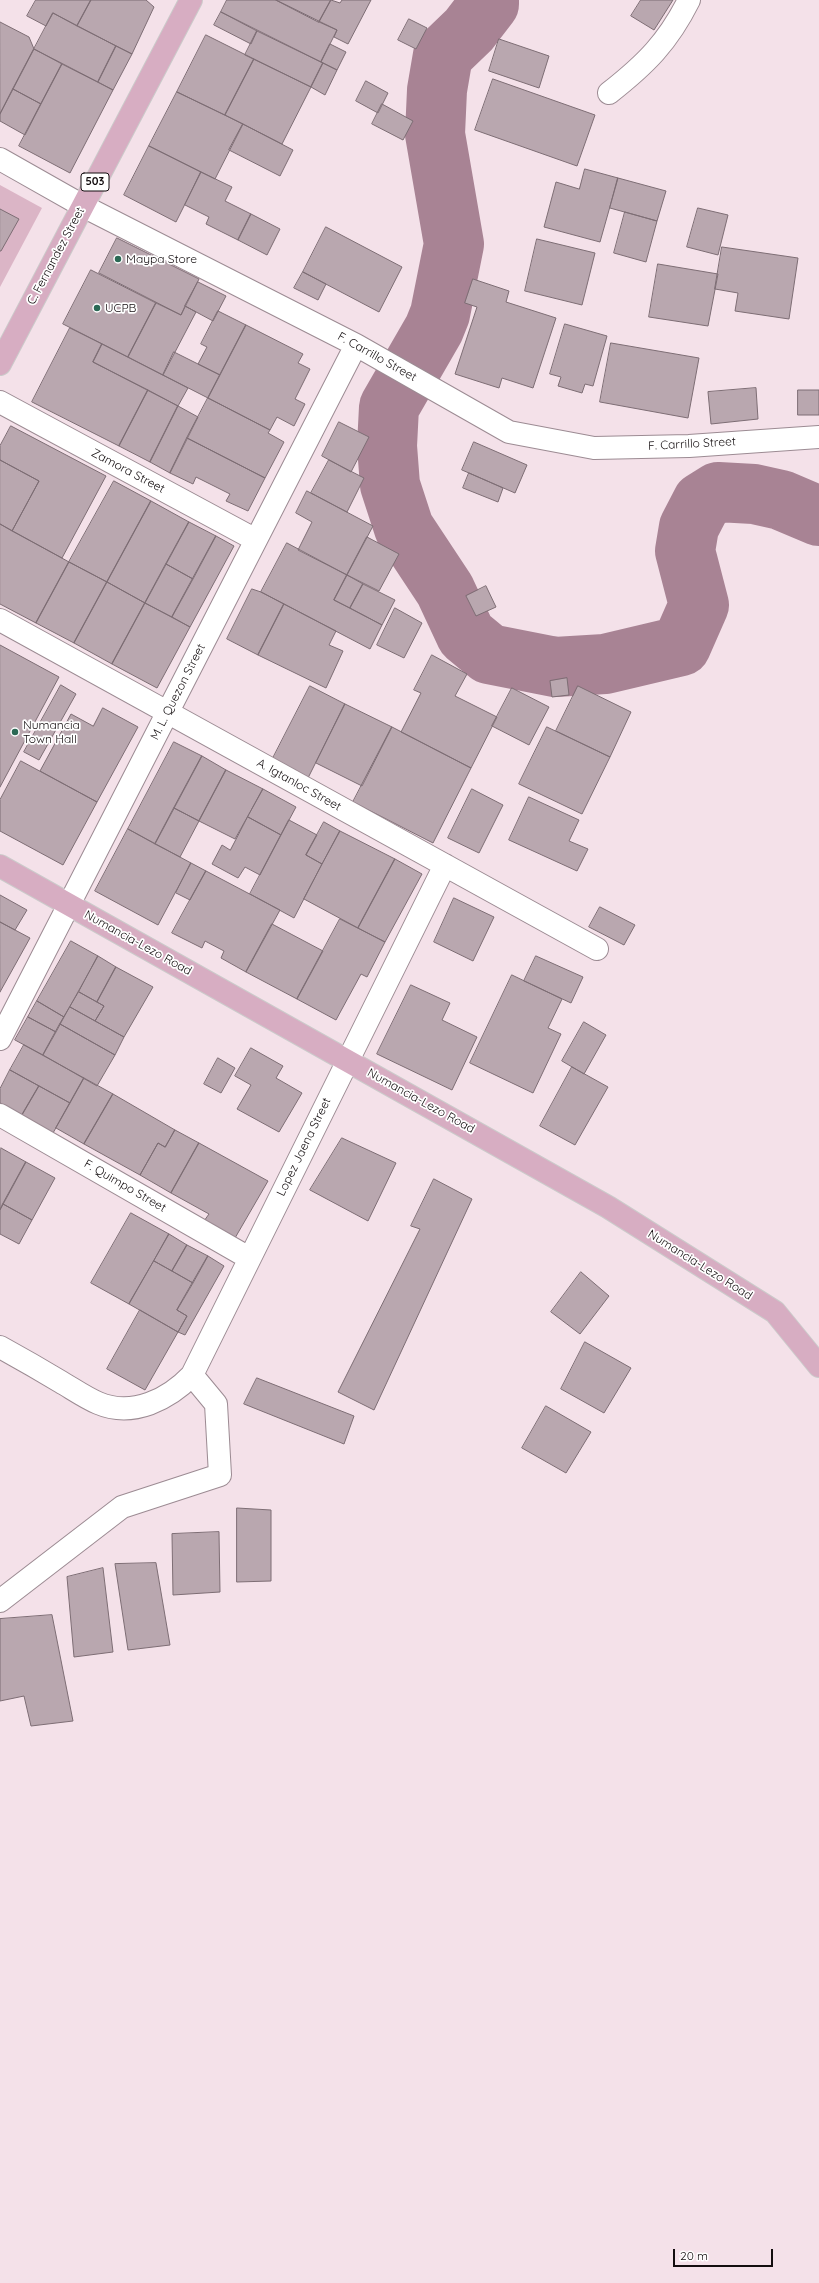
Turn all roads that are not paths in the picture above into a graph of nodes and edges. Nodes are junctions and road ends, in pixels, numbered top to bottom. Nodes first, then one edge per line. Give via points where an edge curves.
1 (191, 0) edge
2 (689, 0) edge
3 (610, 93) dead end
4 (0, 159) edge
5 (83, 206) junction
6 (356, 345) junction
7 (0, 364) edge
8 (0, 402) edge
9 (819, 437) edge
10 (256, 540) junction
11 (0, 620) edge
12 (167, 712) junction
13 (445, 865) junction
14 (0, 866) edge
15 (69, 905) junction
16 (597, 949) dead end
17 (0, 1039) edge
18 (348, 1060) junction
19 (0, 1114) edge
20 (249, 1258) junction
21 (0, 1347) edge
22 (819, 1366) edge
23 (192, 1375) junction
24 (0, 1601) edge

1 - 5 main road, C. Fernandez Street / 503
2 - 3 street via 676,27 642,67
4 - 5 street, F. Carrillo Street
5 - 6 street, F. Carrillo Street
5 - 7 main road, C. Fernandez Street / 503
6 - 9 street, F. Carrillo Street via 509,432 594,448 689,446
6 - 10 street, M. L. Quezon Street
8 - 10 street, Zamora Street
10 - 12 street, M. L. Quezon Street
11 - 12 street, A. Igtanloc Street
12 - 13 street, A. Igtanloc Street
12 - 15 street, M. L. Quezon Street
13 - 16 street, A. Igtanloc Street
13 - 18 street, Lopez Jaena Street
14 - 15 main road, Numancia-Lezo Road
15 - 17 street, M. L. Quezon Street
15 - 18 main road, Numancia-Lezo Road
18 - 20 street, Lopez Jaena Street
18 - 22 main road, Numancia-Lezo Road via 608,1207 775,1312
19 - 20 street, F. Quimpo Street
20 - 23 street, Lopez Jaena Street
21 - 23 street, Lopez Jaena Street via 99,1404 120,1408 160,1400 178,1390
23 - 24 street via 216,1404 220,1476 122,1507

